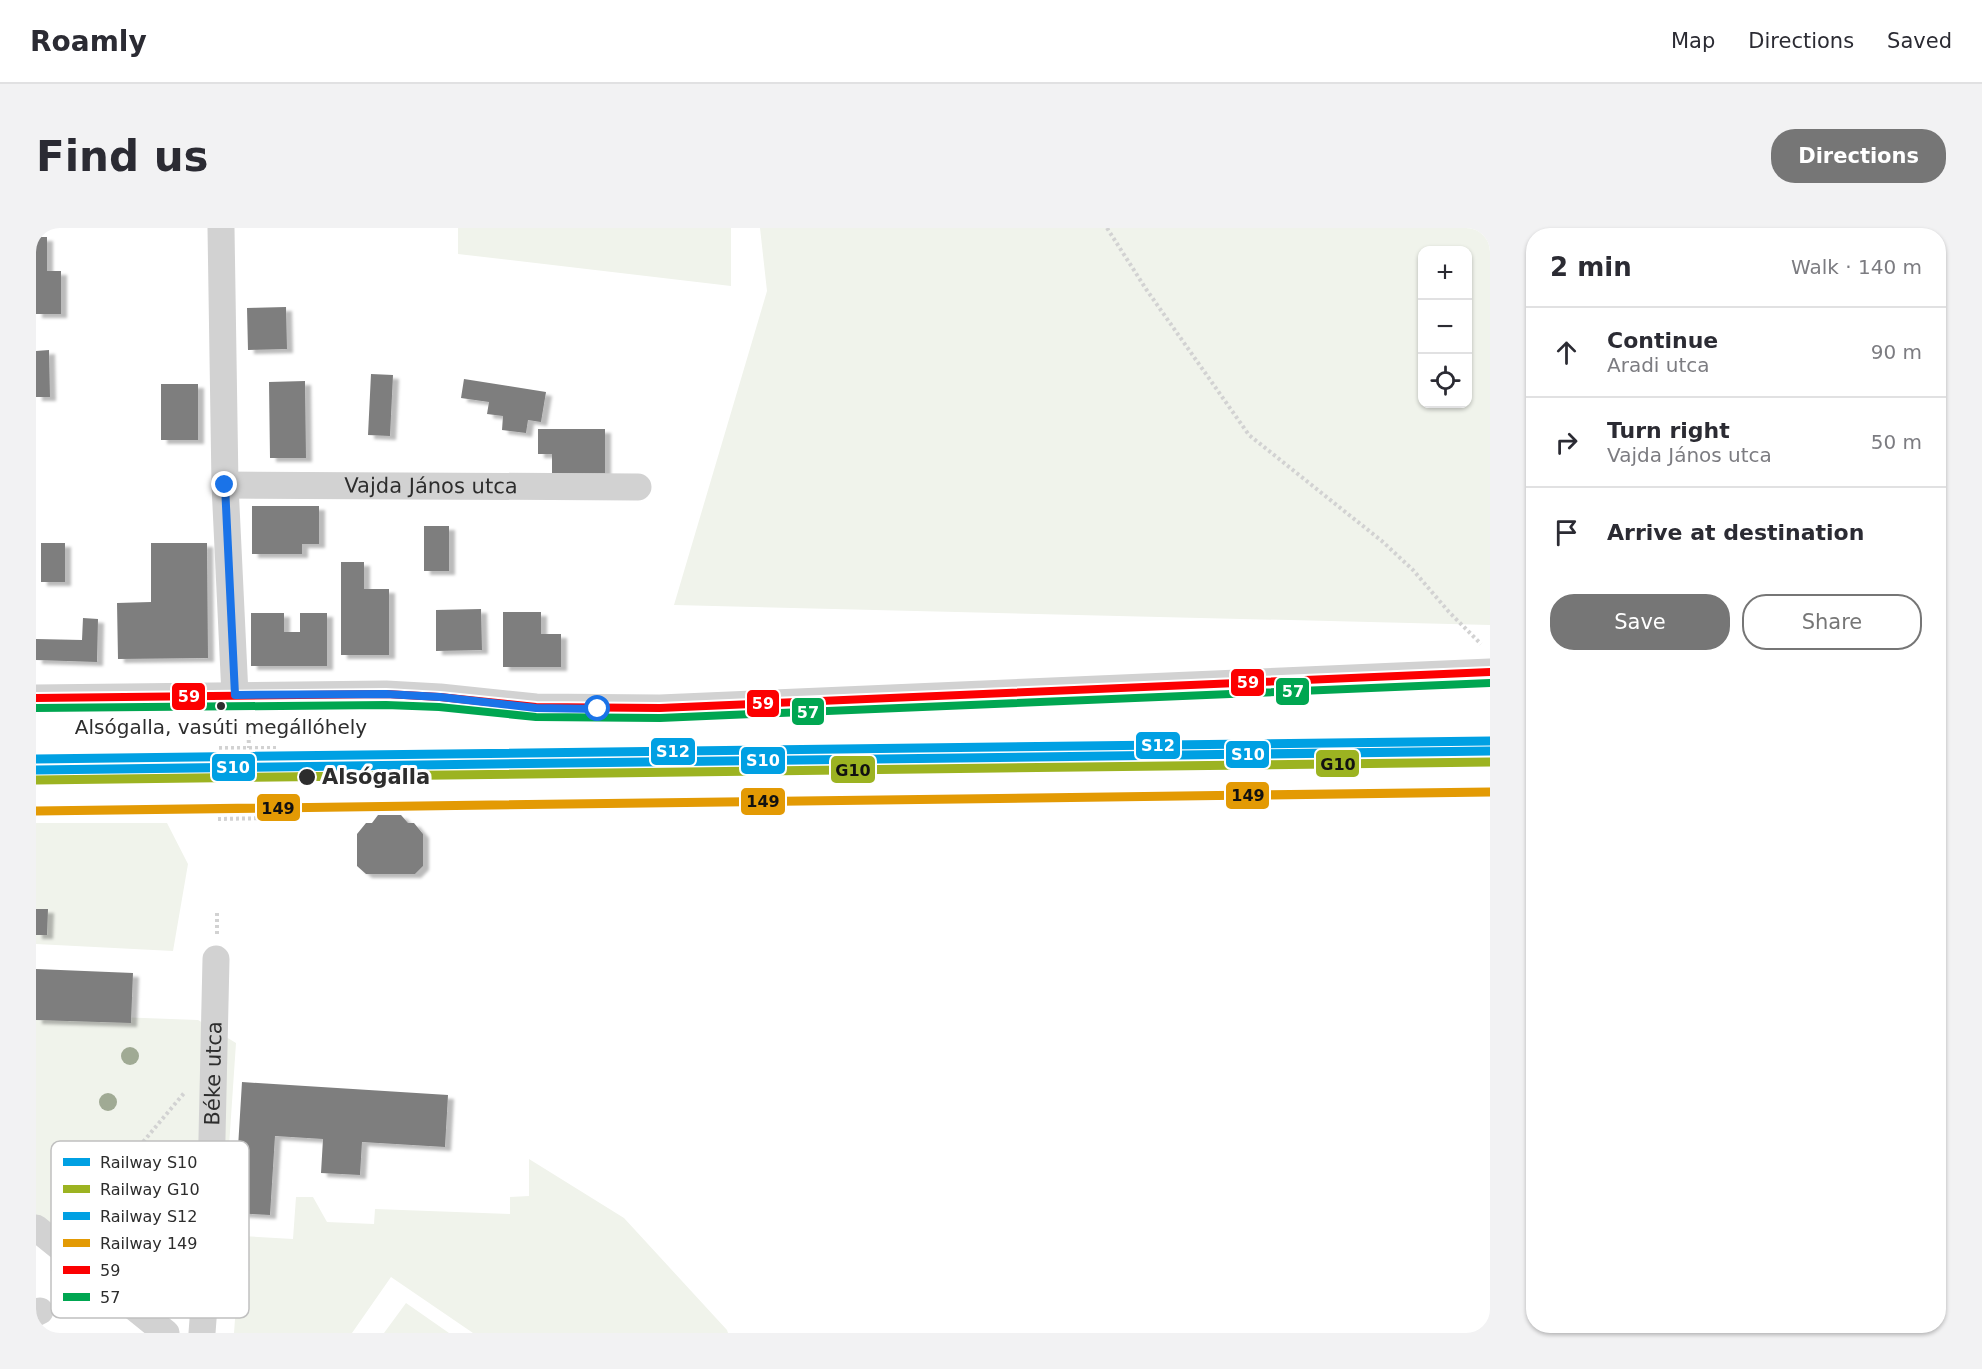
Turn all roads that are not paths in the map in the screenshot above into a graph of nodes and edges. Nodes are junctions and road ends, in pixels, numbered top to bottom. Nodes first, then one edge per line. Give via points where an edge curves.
1 (221, 228) edge
2 (225, 485) junction
3 (638, 487) dead end
4 (1490, 672) edge
5 (235, 695) junction
6 (36, 698) edge
7 (216, 959) dead end
8 (212, 1141) edge
9 (147, 1318) edge
10 (203, 1318) edge
11 (166, 1333) edge
12 (202, 1333) edge

1 - 2 street
2 - 3 street, Vajda János utca
2 - 5 street
4 - 5 street via 660,708 536,708 386,694
5 - 6 street
7 - 8 street, Béke utca
9 - 11 street
10 - 12 street, Béke utca

